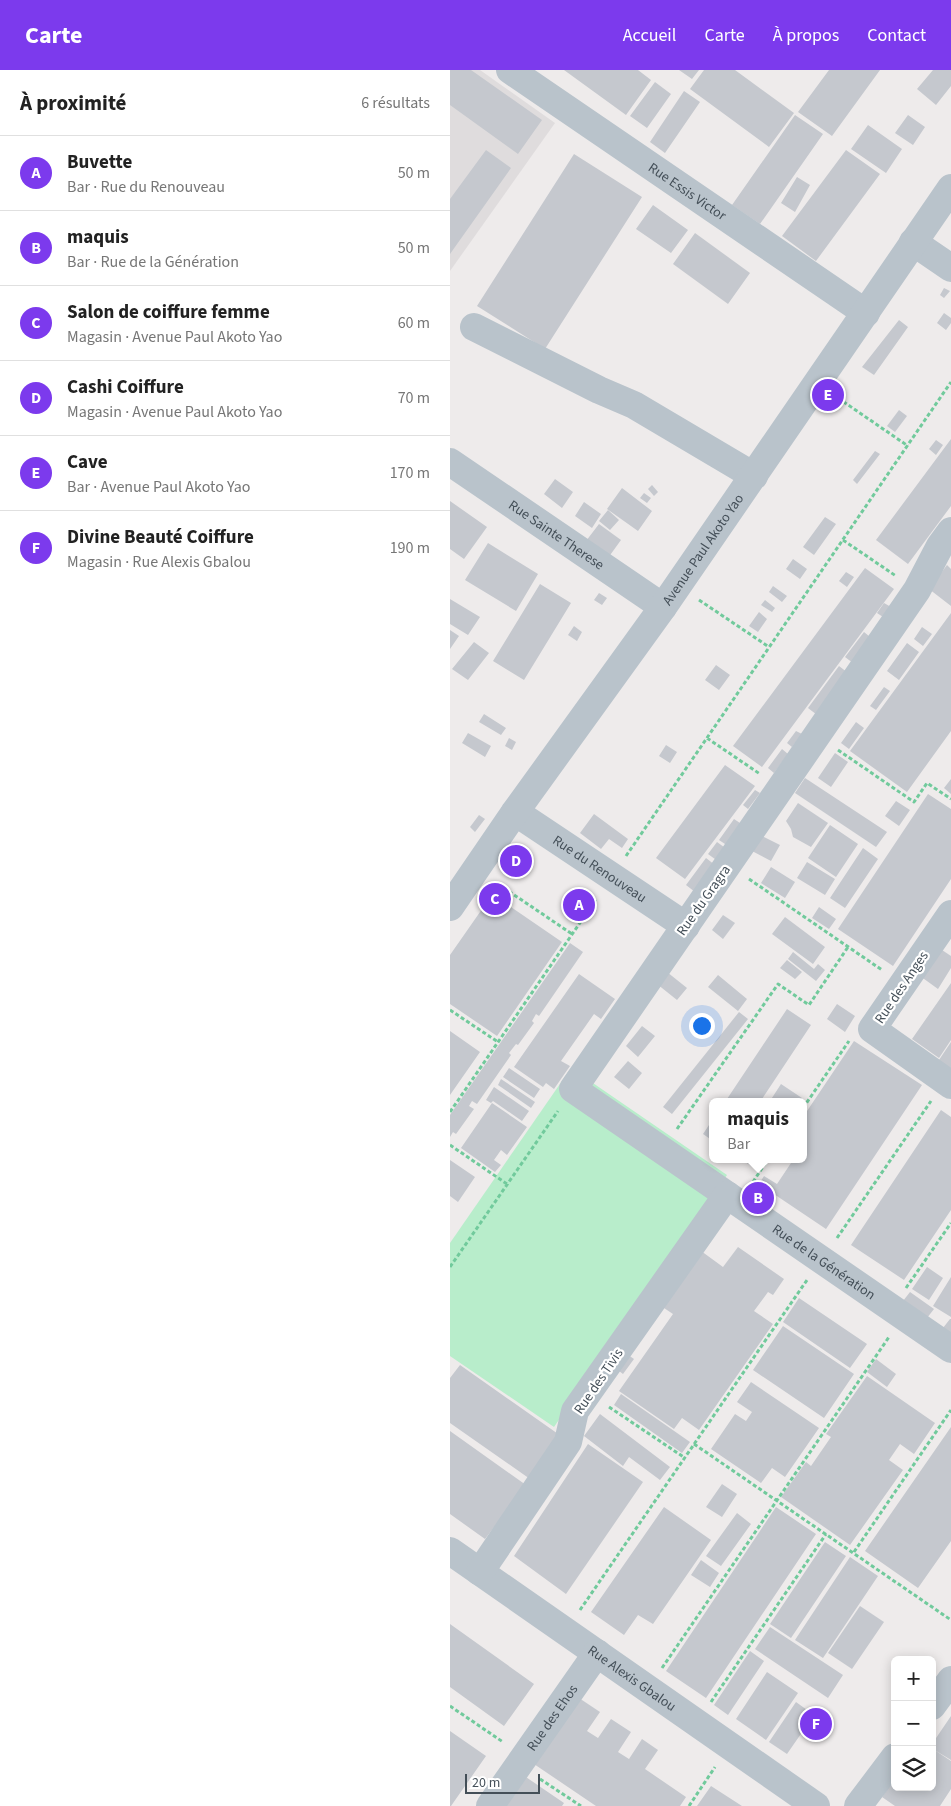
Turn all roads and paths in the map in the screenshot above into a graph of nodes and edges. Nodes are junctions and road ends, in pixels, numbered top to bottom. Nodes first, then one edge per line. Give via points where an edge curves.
1 (510, 70) edge
2 (951, 188) edge
3 (913, 242) junction
4 (951, 268) edge
5 (866, 313) junction
6 (474, 327) dead end
7 (951, 382) edge
8 (817, 384) junction
9 (908, 446) junction
10 (450, 462) edge
11 (754, 476) junction
12 (843, 540) junction
13 (947, 543) edge
14 (917, 590) junction
15 (670, 596) junction
16 (769, 647) junction
17 (816, 736) junction
18 (707, 738) junction
19 (781, 788) junction
20 (951, 799) edge
21 (515, 812) junction
22 (728, 865) junction
23 (476, 869) junction
24 (612, 876) junction
25 (450, 907) edge
26 (951, 914) edge
27 (686, 926) junction
28 (572, 934) junction
29 (848, 947) junction
30 (903, 984) junction
31 (450, 1010) edge
32 (872, 1029) junction
33 (498, 1042) junction
34 (948, 1083) edge
35 (573, 1089) junction
36 (807, 1102) edge
37 (450, 1112) edge
38 (450, 1144) edge
39 (663, 1151) junction
40 (508, 1184) junction
41 (727, 1195) junction
42 (951, 1223) edge
43 (821, 1260) junction
44 (450, 1267) edge
45 (898, 1312) junction
46 (951, 1349) edge
47 (588, 1392) junction
48 (951, 1410) edge
49 (694, 1444) junction
50 (685, 1458) junction
51 (777, 1500) junction
52 (826, 1534) junction
53 (450, 1551) edge
54 (854, 1552) junction
55 (480, 1572) junction
56 (951, 1620) edge
57 (565, 1632) junction
58 (597, 1653) junction
59 (951, 1680) edge
60 (648, 1689) junction
61 (936, 1701) edge
62 (450, 1706) edge
63 (697, 1723) junction
64 (729, 1746) junction
65 (521, 1761) junction
66 (891, 1762) edge
67 (490, 1806) edge
68 (581, 1806) edge
69 (689, 1806) edge
70 (816, 1806) edge
71 (858, 1806) edge

1 - 5 street, Rue Essis Victor
2 - 3 street, Avenue Paul Akoto Yao
3 - 4 street
3 - 5 street, Avenue Paul Akoto Yao
5 - 8 street, Avenue Paul Akoto Yao
6 - 11 street via 634,405
7 - 9 path
8 - 9 path
8 - 11 street, Avenue Paul Akoto Yao
9 - 12 path
10 - 15 street, Rue Sainte Therese
11 - 15 street, Avenue Paul Akoto Yao
12 - 14 path
12 - 16 path
13 - 14 street, Rue du Gragra
14 - 17 street, Rue du Gragra
15 - 16 path
15 - 21 street, Avenue Paul Akoto Yao
16 - 18 path
17 - 19 street, Rue du Gragra
17 - 20 path via 914,802 927,783
18 - 19 path
18 - 24 path
19 - 22 street, Rue du Gragra
21 - 23 street, Avenue Paul Akoto Yao
21 - 24 street, Rue du Renouveau
22 - 27 street, Rue du Gragra
22 - 29 path
23 - 25 street, Avenue Paul Akoto Yao
23 - 28 path
24 - 27 street, Rue du Renouveau
24 - 28 path
26 - 30 street, Rue des Anges
27 - 35 street, Rue du Gragra
28 - 33 path
29 - 30 path
29 - 39 path via 809,1005 778,984
30 - 32 street, Rue des Anges
31 - 33 path
32 - 34 street, Rue des Anges
32 - 36 path via 862,1022
33 - 37 path
34 - 43 path
35 - 39 street, Rue de la Génération
35 - 40 path
38 - 40 path
39 - 41 street, Rue de la Génération
40 - 44 path
41 - 43 street, Rue de la Génération
41 - 47 street, Rue des Tivis
42 - 45 path
43 - 45 street, Rue de la Génération
43 - 49 path
45 - 46 street, Rue de la Génération
45 - 51 path
47 - 50 path
47 - 55 street, Rue des Tivis via 574,1411 568,1442
48 - 54 path
49 - 50 path
49 - 51 path
50 - 57 path
51 - 52 path
51 - 60 path
52 - 54 path
52 - 63 path
53 - 55 street, Rue Alexis Gbalou
54 - 56 path
55 - 57 street, Rue Alexis Gbalou
57 - 58 street, Rue Alexis Gbalou
58 - 60 street, Rue Alexis Gbalou
58 - 65 street, Rue des Ehos
59 - 61 street
60 - 63 street, Rue Alexis Gbalou
62 - 65 path
63 - 64 street, Rue Alexis Gbalou
64 - 69 path
64 - 70 street, Rue Alexis Gbalou
65 - 67 street, Rue des Ehos
65 - 68 path
66 - 71 street

